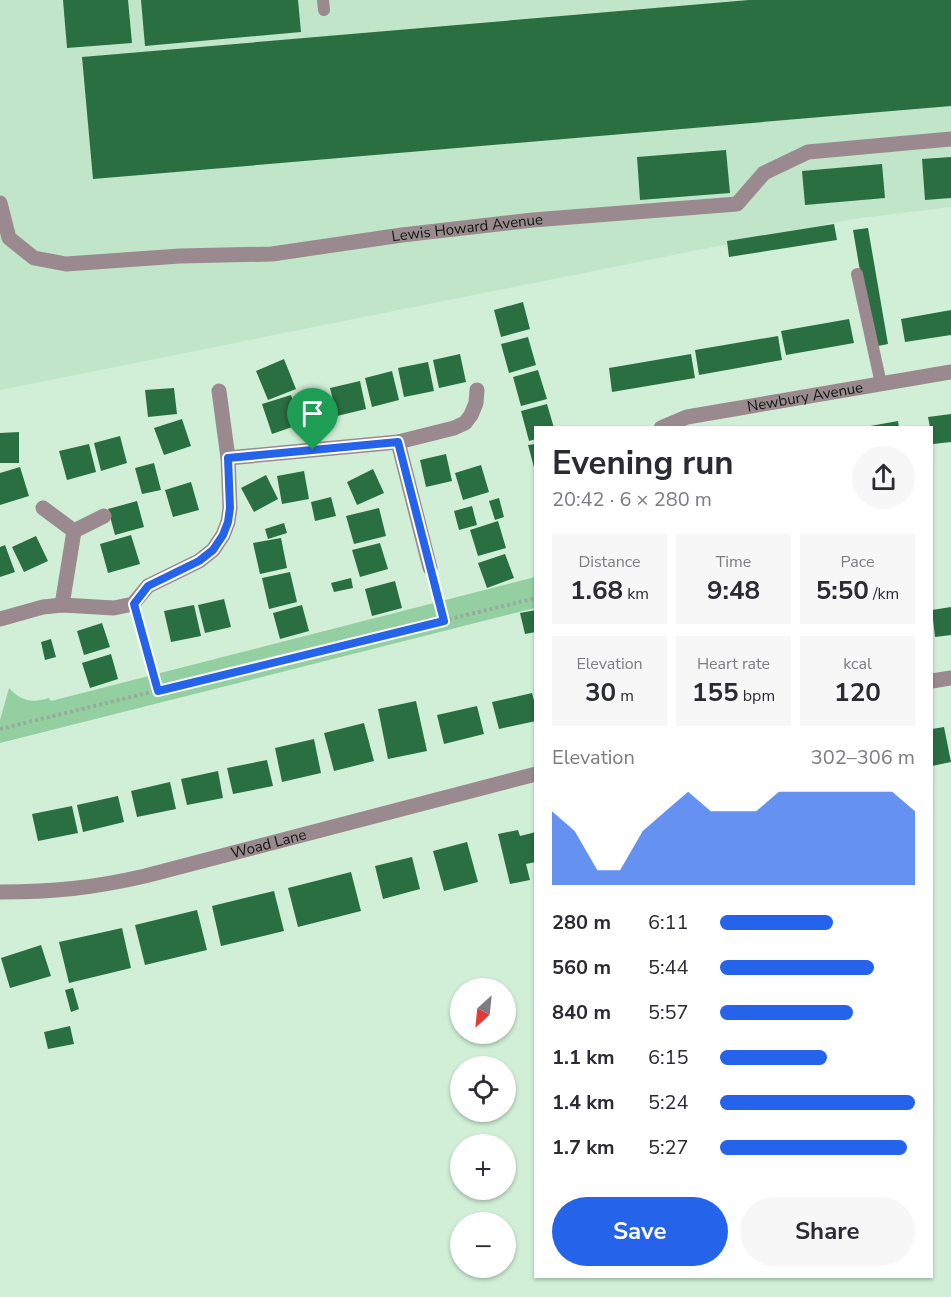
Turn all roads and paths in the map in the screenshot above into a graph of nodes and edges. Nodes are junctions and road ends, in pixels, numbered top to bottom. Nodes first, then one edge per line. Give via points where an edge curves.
1 (951, 139) edge
2 (0, 203) edge
3 (857, 274) dead end
4 (951, 372) edge
5 (881, 384) junction
6 (477, 390) dead end
7 (219, 392) dead end
8 (666, 426) edge
9 (398, 442) junction
10 (228, 458) junction
11 (43, 508) dead end
12 (104, 516) dead end
13 (74, 531) junction
14 (430, 568) joint
15 (534, 598) edge
16 (134, 604) junction
17 (62, 605) junction
18 (0, 619) edge
19 (444, 621) junction
20 (951, 678) edge
21 (933, 681) edge
22 (158, 691) junction
23 (0, 729) edge
24 (534, 775) edge
25 (0, 892) edge

1 - 2 street, Lewis Howard Avenue via 808,152 764,173 737,204 533,220 272,254 66,264 34,258 9,237
3 - 5 lane
4 - 5 street, Newbury Avenue
5 - 8 street, Newbury Avenue via 687,417
6 - 9 street via 476,403 465,423
7 - 10 street
9 - 10 street
9 - 14 street
10 - 16 street via 230,508 223,535 199,561 148,586
11 - 13 street
12 - 13 street
13 - 17 street
14 - 19 path
15 - 19 path
16 - 17 street via 114,608
16 - 22 path
17 - 18 street
19 - 22 path
20 - 21 street
22 - 23 path
24 - 25 street, Woad Lane via 145,876 87,888

